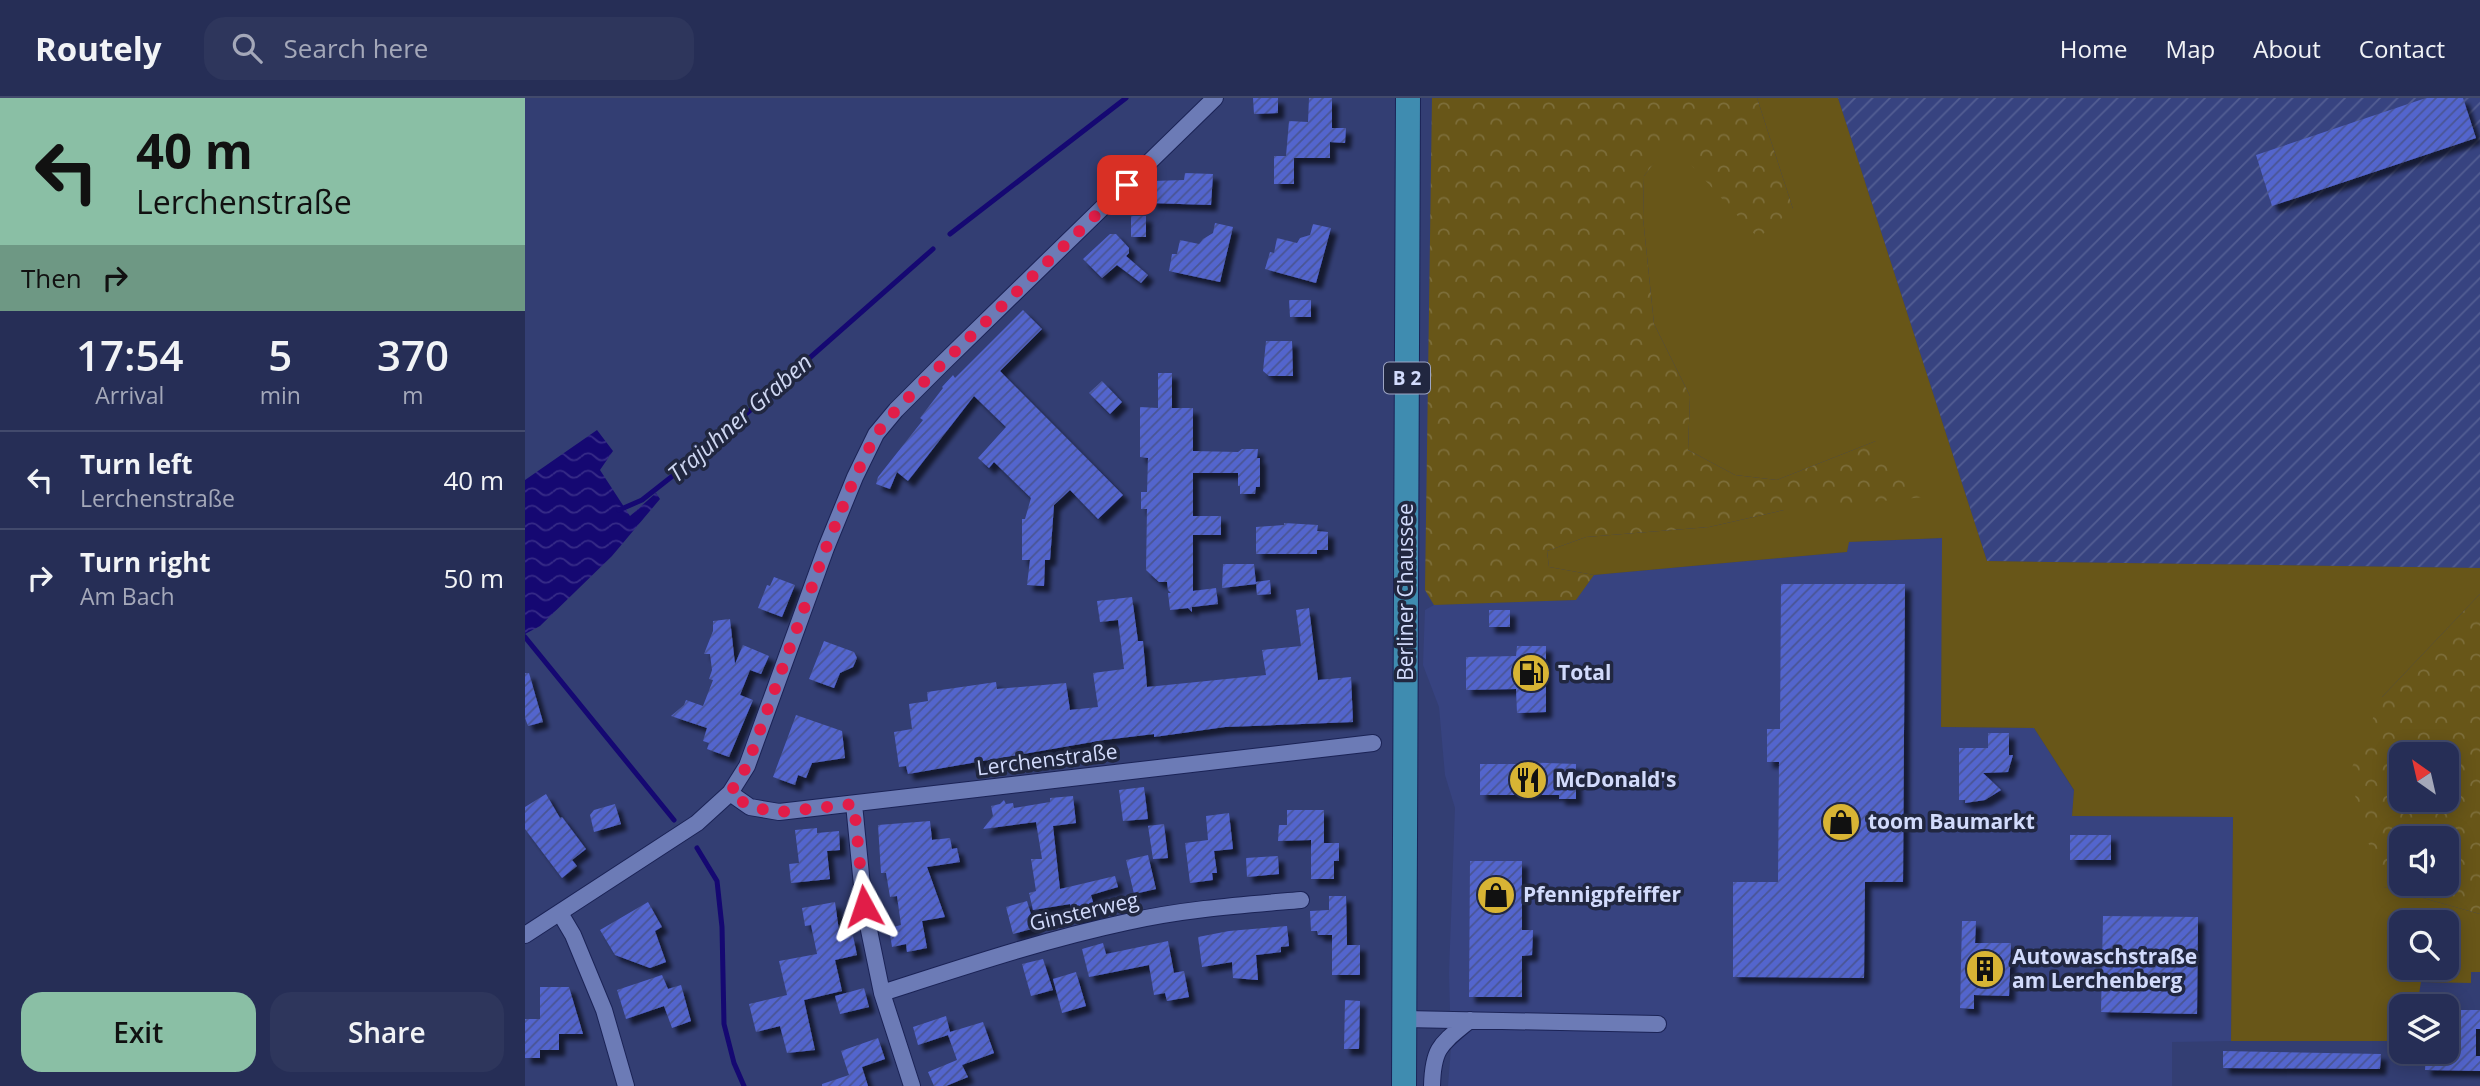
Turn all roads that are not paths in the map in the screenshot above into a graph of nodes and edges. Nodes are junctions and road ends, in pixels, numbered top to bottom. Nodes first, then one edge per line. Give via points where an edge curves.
1 (1215, 98) edge
2 (1408, 98) edge
3 (1373, 743) dead end
4 (730, 793) junction
5 (854, 804) junction
6 (1301, 900) dead end
7 (560, 912) junction
8 (525, 935) edge
9 (882, 993) junction
10 (1405, 1019) junction
11 (1470, 1020) junction
12 (1658, 1024) dead end
13 (625, 1086) edge
14 (912, 1086) edge
15 (1404, 1086) edge
16 (1432, 1086) edge

1 - 4 street via 876,434 826,548 747,766
2 - 10 main road, Berliner Chaussee / B 2
3 - 5 street, Lerchenstraße
4 - 5 street, Lerchenstraße via 750,807 779,812
4 - 7 street via 697,823
5 - 9 street via 864,906
6 - 9 street, Ginsterweg via 1212,907 1129,921 1006,953
7 - 8 street
7 - 13 street via 604,1010
9 - 14 street
10 - 11 street
10 - 15 main road, Berliner Chaussee / B 2
11 - 12 street
11 - 16 street via 1437,1051

